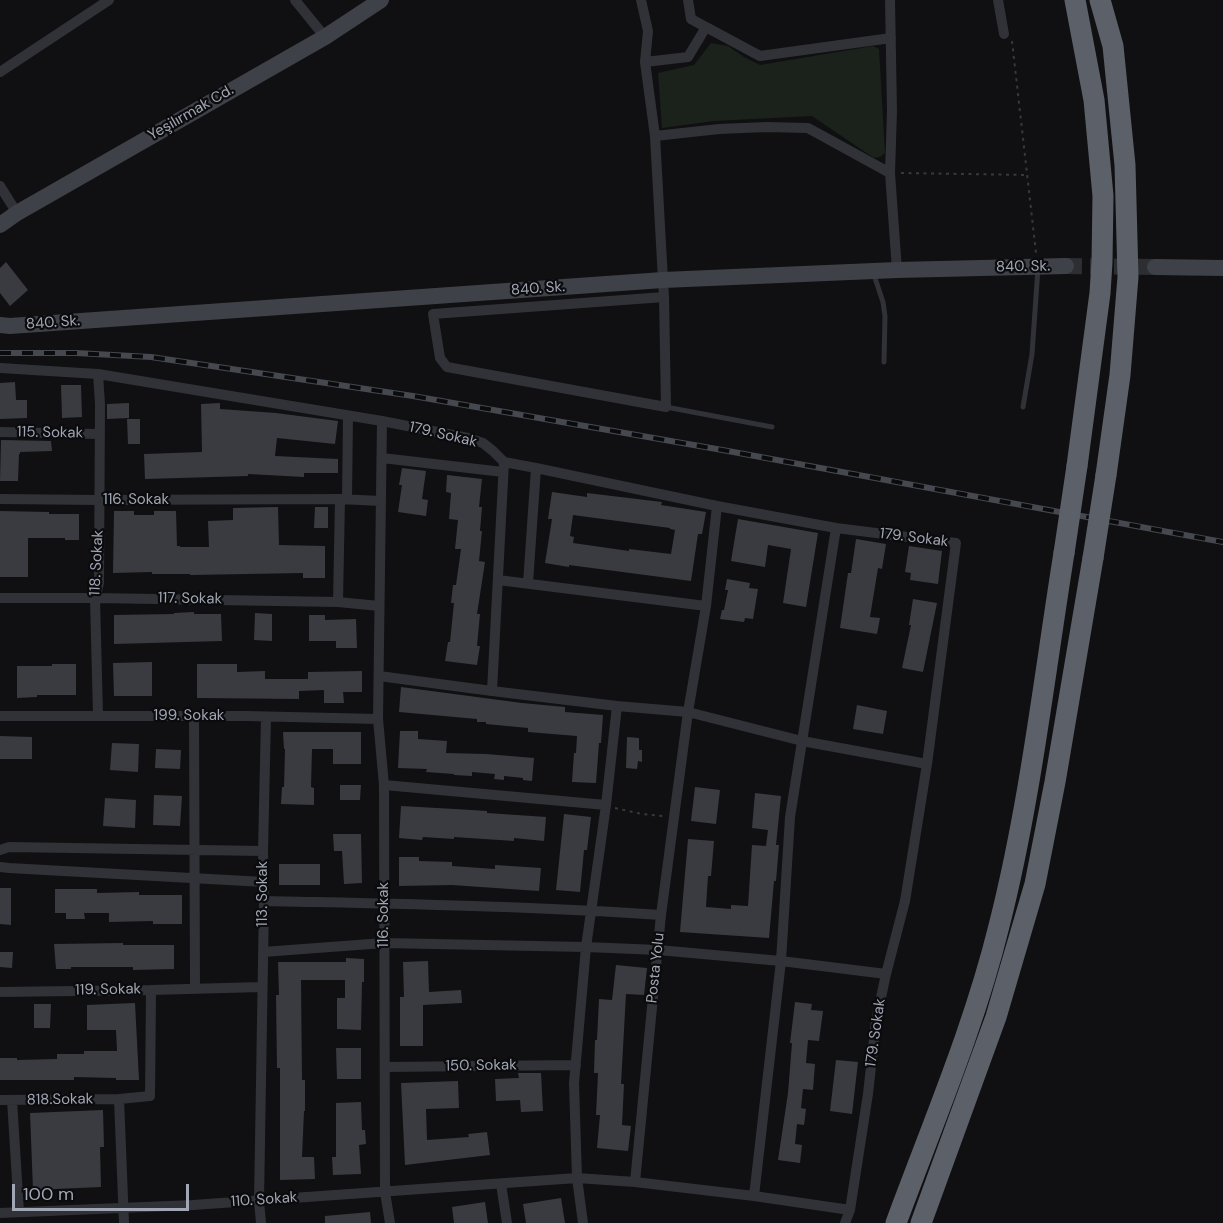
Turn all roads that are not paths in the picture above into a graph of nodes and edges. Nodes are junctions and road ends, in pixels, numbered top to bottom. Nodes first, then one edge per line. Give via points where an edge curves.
1 (109, 0) edge
2 (295, 0) edge
3 (381, 0) edge
4 (641, 0) edge
5 (688, 0) edge
6 (890, 0) edge
7 (998, 0) edge
8 (1075, 0) edge
9 (1100, 0) edge
10 (706, 27) junction
11 (324, 37) junction
12 (891, 38) junction
13 (1008, 38) road end
14 (645, 62) junction
15 (0, 72) edge
16 (655, 136) junction
17 (890, 173) junction
18 (0, 186) edge
19 (17, 213) junction
20 (0, 225) edge
21 (1066, 266) tunnel mouth
22 (1038, 267) junction
23 (1155, 267) tunnel mouth
24 (1223, 268) edge
25 (897, 270) junction
26 (873, 271) junction
27 (663, 288) junction
28 (5, 325) edge
29 (884, 362) dead end
30 (0, 368) edge
31 (98, 374) junction
32 (1023, 406) dead end
33 (666, 407) junction
34 (348, 416) junction
35 (382, 422) junction
36 (772, 427) dead end
37 (0, 432) edge
38 (100, 434) junction
39 (382, 458) junction
40 (504, 467) junction
41 (536, 468) junction
42 (0, 499) edge
43 (343, 499) junction
44 (99, 500) junction
45 (380, 501) junction
46 (717, 506) junction
47 (836, 528) junction
48 (498, 580) junction
49 (528, 584) junction
50 (0, 598) edge
51 (94, 598) junction
52 (338, 602) junction
53 (379, 606) junction
54 (706, 606) junction
55 (379, 676) junction
56 (492, 691) junction
57 (617, 706) junction
58 (688, 712) junction
59 (98, 715) junction
60 (0, 716) edge
61 (194, 716) junction
62 (266, 717) junction
63 (378, 719) junction
64 (802, 741) junction
65 (927, 764) junction
66 (384, 785) junction
67 (606, 806) junction
68 (195, 849) junction
69 (0, 850) edge
70 (263, 851) junction
71 (0, 867) edge
72 (195, 880) junction
73 (264, 882) junction
74 (264, 901) junction
75 (384, 903) junction
76 (591, 910) junction
77 (662, 915) junction
78 (384, 943) junction
79 (586, 947) junction
80 (658, 950) junction
81 (262, 952) junction
82 (781, 961) junction
83 (886, 974) junction
84 (262, 987) junction
85 (195, 989) junction
86 (151, 990) junction
87 (0, 992) edge
88 (576, 1065) junction
89 (385, 1067) junction
90 (119, 1099) junction
91 (12, 1100) junction
92 (0, 1101) edge
93 (577, 1178) junction
94 (635, 1182) junction
95 (501, 1184) junction
96 (385, 1192) junction
97 (754, 1196) junction
98 (259, 1200) junction
99 (124, 1209) junction
100 (849, 1210) junction
101 (19, 1212) junction
102 (0, 1213) edge
103 (124, 1223) edge
104 (261, 1223) edge
105 (390, 1223) edge
106 (507, 1223) edge
107 (583, 1223) edge
108 (844, 1223) edge
109 (896, 1223) edge
110 (921, 1223) edge

1 - 15 street
2 - 11 street
3 - 11 street, Yeşilırmak Cd.
4 - 14 street via 648,31
5 - 10 street via 691,20
6 - 12 street
7 - 13 street
8 - 109 highway, bridge via 1094,100 1103,196 1100,293 1077,466 1020,836 999,928 972,1019
9 - 110 highway, bridge via 1113,46 1125,165 1128,277 1106,475 1035,884 996,1017
10 - 12 street via 760,56
10 - 14 street via 688,57
11 - 19 street, Yeşilırmak Cd.
12 - 17 street
14 - 16 street
16 - 17 street via 767,126 808,128
16 - 27 street
17 - 25 street
18 - 19 street
19 - 20 street, Yeşilırmak Cd.
21 - 22 street, 840. Sk.
22 - 25 street, 840. Sk.
22 - 32 lane via 1032,354
23 - 24 street
25 - 26 street, 840. Sk.
26 - 27 street, 840. Sk.
26 - 29 lane via 885,316
27 - 28 street, 840. Sk.
27 - 33 street
27 - 33 street via 433,314 440,358 447,367
30 - 31 street, 179. Sokak
31 - 34 street, 179. Sokak
31 - 38 street, 118. Sokak
33 - 36 lane
34 - 35 street, 179. Sokak
34 - 43 street
35 - 39 street, 116. Sokak
35 - 40 street, 179. Sokak via 483,443
37 - 38 street, 115. Sokak
38 - 44 street, 118. Sokak
39 - 40 street
39 - 45 street, 116. Sokak
40 - 41 street, 179. Sokak
40 - 48 street
41 - 46 street, 179. Sokak
41 - 49 street
42 - 44 street, 116. Sokak
43 - 44 street, 116. Sokak
43 - 45 street, 116. Sokak
43 - 52 street
44 - 51 street, 118. Sokak via 99,583
45 - 53 street, 116. Sokak
46 - 47 street, 179. Sokak
46 - 54 street, Posta Yolu
47 - 64 street
47 - 65 street, 179. Sokak via 956,543
48 - 49 street
48 - 56 street
49 - 54 street
50 - 51 street, 117. Sokak
51 - 52 street, 117. Sokak
51 - 59 street, 118. Sokak
52 - 53 street, 117. Sokak
53 - 55 street, 116. Sokak
54 - 58 street, Posta Yolu
55 - 56 street
55 - 63 street, 116. Sokak
56 - 57 street
57 - 58 street
57 - 67 street
58 - 64 street
58 - 77 street, Posta Yolu
59 - 60 street, 199. Sokak
59 - 61 street, 199. Sokak
61 - 62 street, 199. Sokak
61 - 68 street
62 - 63 street, 199. Sokak
62 - 70 street
63 - 66 street, 116. Sokak
64 - 65 street
64 - 82 street via 790,817
65 - 83 street, 179. Sokak via 905,902
66 - 67 street
66 - 75 street, 116. Sokak
67 - 76 street
68 - 69 street, 113. Sokak
68 - 70 street, 113. Sokak
68 - 72 street
70 - 73 street, 113. Sokak
71 - 72 street
72 - 73 street
72 - 85 street
73 - 74 street, 113. Sokak
74 - 75 street
74 - 81 street, 113. Sokak
75 - 76 street
75 - 78 street, 116. Sokak
76 - 77 street
76 - 79 street
77 - 80 street, Posta Yolu
78 - 79 street
78 - 81 street
78 - 89 street, 116. Sokak
79 - 80 street
79 - 88 street
80 - 82 street
80 - 94 street, Posta Yolu
81 - 84 street, 113. Sokak
82 - 83 street
82 - 97 street
83 - 100 street, 179. Sokak
84 - 85 street
84 - 98 street, 113. Sokak
85 - 86 street
86 - 87 street, 119. Sokak
86 - 90 street, 119. Sokak via 150,1096
88 - 89 street, 150. Sokak
88 - 93 street
89 - 96 street, 116. Sokak
90 - 91 street, 818.Sokak
90 - 99 street
91 - 92 street, 818.Sokak
91 - 101 street
93 - 94 street
93 - 95 street
93 - 107 street
94 - 97 street
95 - 96 street
95 - 106 street
96 - 98 street, 110. Sokak
96 - 105 street, 116. Sokak
97 - 100 street
98 - 99 street, 110. Sokak
98 - 104 street, 113. Sokak
99 - 101 street, 110. Sokak
99 - 103 street
100 - 108 street, 179. Sokak
101 - 102 street, 110. Sokak

